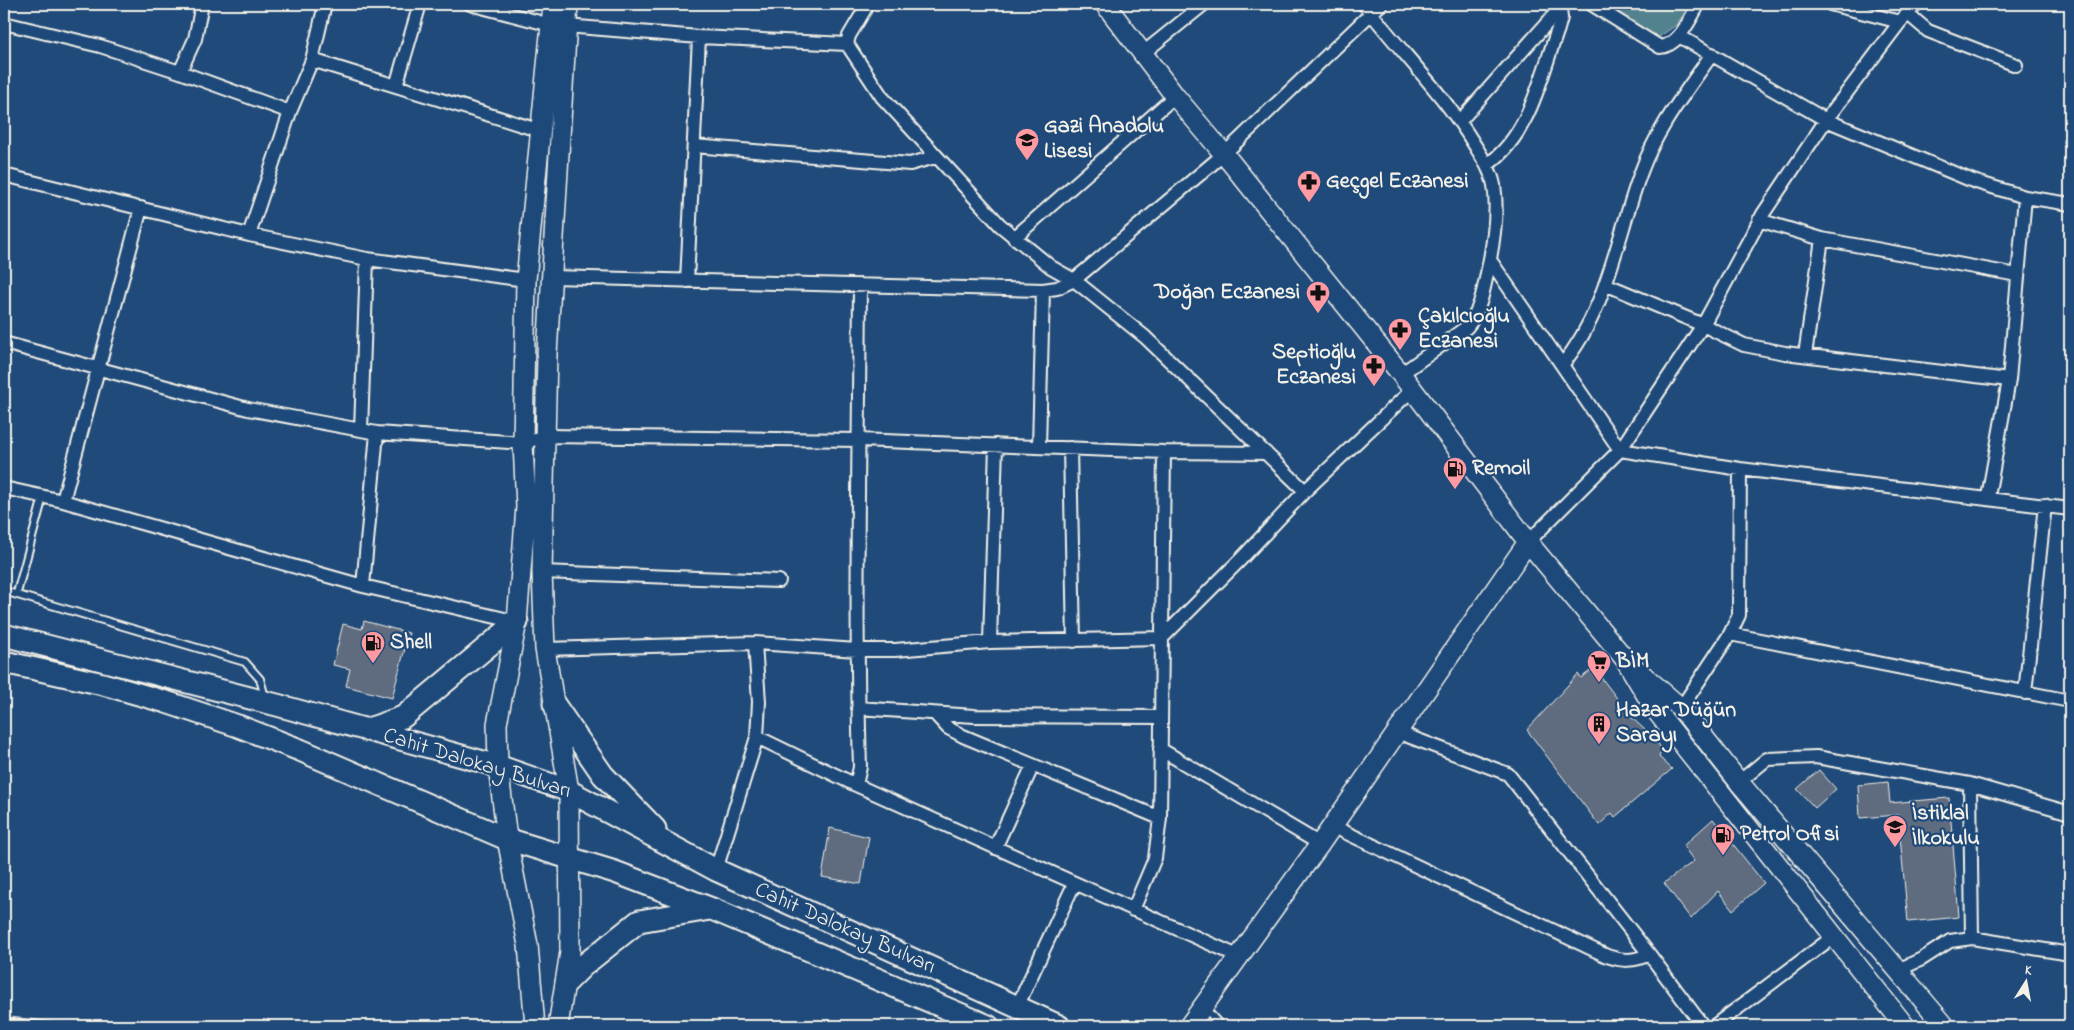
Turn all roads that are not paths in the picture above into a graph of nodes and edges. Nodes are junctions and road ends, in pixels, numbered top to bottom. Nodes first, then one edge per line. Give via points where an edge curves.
1 (202, 4) edge
2 (325, 4) edge
3 (420, 4) edge
4 (470, 4) edge
5 (553, 4) edge
6 (568, 4) edge
7 (868, 4) edge
8 (1106, 4) edge
9 (1204, 4) edge
10 (1381, 4) edge
11 (1591, 4) edge
12 (1699, 4) edge
13 (1830, 4) edge
14 (1562, 6) edge
15 (1368, 9) edge
16 (1908, 13) edge
17 (4, 23) edge
18 (559, 25) junction
19 (1679, 36) junction
20 (699, 37) junction
21 (847, 44) junction
22 (1142, 54) junction
23 (1712, 54) junction
24 (312, 60) junction
25 (2016, 65) dead end
26 (180, 72) junction
27 (396, 86) junction
28 (1175, 96) junction
29 (290, 112) junction
30 (1826, 120) junction
31 (1460, 121) junction
32 (541, 131) junction
33 (694, 146) junction
34 (1224, 154) junction
35 (935, 157) junction
36 (1487, 165) junction
37 (4, 174) edge
38 (2024, 197) junction
39 (2070, 204) edge
40 (141, 208) junction
41 (1759, 220) junction
42 (249, 235) junction
43 (1014, 238) junction
44 (1822, 239) junction
45 (367, 259) junction
46 (1490, 260) junction
47 (2017, 275) junction
48 (552, 277) junction
49 (526, 280) junction
50 (1074, 280) junction
51 (687, 281) junction
52 (1606, 284) junction
53 (860, 285) junction
54 (1043, 290) junction
55 (1703, 325) junction
56 (4, 342) edge
57 (1805, 355) junction
58 (1562, 365) junction
59 (98, 369) junction
60 (1401, 374) junction
61 (2009, 380) junction
62 (1412, 390) junction
63 (361, 430) junction
64 (377, 433) junction
65 (545, 436) junction
66 (859, 440) junction
67 (523, 443) junction
68 (996, 445) junction
69 (1039, 447) junction
70 (1070, 448) junction
71 (1620, 450) junction
72 (1164, 452) junction
73 (1266, 453) junction
74 (1740, 469) junction
75 (4, 488) edge
76 (1305, 491) junction
77 (43, 497) junction
78 (1988, 498) junction
79 (64, 501) junction
80 (2045, 506) junction
81 (2070, 509) edge
82 (1528, 542) junction
83 (542, 572) junction
84 (779, 581) dead end
85 (363, 586) junction
86 (4, 591) edge
87 (17, 594) junction
88 (517, 622) junction
89 (1730, 634) junction
90 (4, 636) edge
91 (1162, 638) junction
92 (1074, 640) junction
93 (990, 642) junction
94 (755, 643) junction
95 (545, 649) junction
96 (857, 650) junction
97 (1625, 659) junction
98 (4, 662) edge
99 (2025, 693) junction
100 (2070, 701) edge
101 (265, 702) junction
102 (554, 704) junction
103 (858, 708) junction
104 (1681, 708) junction
105 (936, 715) junction
106 (1161, 717) junction
107 (366, 730) junction
108 (1397, 732) junction
109 (757, 737) junction
110 (1160, 749) junction
111 (1033, 765) junction
112 (498, 766) junction
113 (1739, 782) junction
114 (1970, 784) junction
115 (856, 785) junction
116 (569, 791) junction
117 (2070, 813) edge
118 (1160, 818) junction
119 (1332, 826) junction
120 (507, 839) junction
121 (669, 844) junction
122 (1320, 844) junction
123 (995, 848) junction
124 (569, 859) junction
125 (716, 870) junction
126 (1074, 884) junction
127 (712, 909) junction
128 (1133, 910) junction
129 (1833, 937) junction
130 (1972, 938) junction
131 (1649, 954) junction
132 (2070, 954) edge
133 (1240, 957) junction
134 (1898, 970) junction
135 (567, 982) junction
136 (1204, 1006) junction
137 (1018, 1007) junction
138 (535, 1026) edge
139 (558, 1026) edge
140 (988, 1026) edge
141 (1059, 1026) edge
142 (1189, 1026) edge
143 (1221, 1026) edge
144 (1703, 1026) edge
145 (1714, 1026) edge
146 (1905, 1026) edge
147 (1945, 1026) edge

1 - 26 street via 195,38
2 - 24 street
3 - 27 street
4 - 18 street
5 - 18 street
6 - 18 street
7 - 21 street
8 - 22 street
9 - 22 street
10 - 15 street
11 - 19 street via 1660,47 1666,47
12 - 19 street
13 - 16 street
14 - 31 street
14 - 36 street via 1558,30 1525,121 1511,143
15 - 31 street
15 - 34 street
16 - 25 street via 1928,31
16 - 30 street
17 - 26 street via 100,46
18 - 20 street
18 - 32 street
18 - 48 street
19 - 23 street
20 - 21 street
20 - 33 street
21 - 35 street via 882,97
22 - 28 street
23 - 30 street
23 - 52 street via 1664,123 1648,154
24 - 27 street
24 - 29 street
26 - 29 street
27 - 32 street
28 - 34 street
28 - 43 street
29 - 42 street
30 - 38 street via 1974,181
30 - 41 street
31 - 36 street
32 - 49 street
33 - 35 street via 910,164
33 - 51 street
34 - 50 street
34 - 60 street
35 - 43 street
36 - 46 street via 1494,184 1495,207
37 - 40 street
38 - 39 street
38 - 47 street
40 - 42 street
40 - 59 street
41 - 44 street
41 - 55 street
42 - 45 street
43 - 50 street via 1051,267
44 - 47 street
44 - 57 street
45 - 49 street
45 - 63 street
46 - 58 street
46 - 60 street via 1475,318
47 - 61 street
48 - 51 street
48 - 65 street
49 - 67 street
50 - 54 street
50 - 73 street via 1146,337
51 - 53 street
52 - 55 street
52 - 58 street via 1586,329
53 - 54 street
53 - 66 street
54 - 69 street
55 - 57 street via 1744,344
55 - 71 street
56 - 59 street
57 - 61 street
58 - 71 street
59 - 63 street via 248,409
59 - 79 street
60 - 62 street
61 - 78 street
62 - 76 street
62 - 82 street
63 - 64 street
64 - 67 street
64 - 85 street
65 - 66 street
65 - 67 street
65 - 83 street
66 - 68 street
66 - 96 street
67 - 88 street via 526,507
68 - 69 street
68 - 93 street
69 - 70 street
70 - 72 street
70 - 92 street
71 - 74 street
71 - 82 street
72 - 73 street
72 - 91 street
73 - 76 street
74 - 78 street
74 - 89 street via 1739,615
75 - 77 street
76 - 91 street
77 - 79 street
77 - 87 lane
78 - 80 street
79 - 85 street
80 - 81 street
80 - 99 street
82 - 97 street
82 - 108 street
83 - 84 street
83 - 95 street
85 - 88 street
86 - 87 lane
87 - 101 lane via 244,662 260,679
88 - 107 main road via 403,717
88 - 112 street via 497,724
89 - 99 street
89 - 104 street
90 - 101 main road, Cahit Dalokay Bulvarı
91 - 92 street
91 - 106 street
92 - 93 street
93 - 96 street
94 - 95 street
94 - 96 street
94 - 109 street
95 - 102 street
96 - 103 street
97 - 104 street
97 - 129 street via 1654,708
98 - 120 main road, Cahit Dalokay Bulvarı via 103,684 238,726
99 - 100 street
101 - 107 main road, Cahit Dalokay Bulvarı
102 - 116 street
102 - 121 main road via 603,775
103 - 105 street
103 - 115 street via 860,767
104 - 113 street
105 - 106 street
105 - 111 street via 942,724 955,732
106 - 110 street
107 - 112 main road, Cahit Dalokay Bulvarı
108 - 119 street
108 - 131 street via 1508,774
109 - 115 street
109 - 125 street
110 - 118 street
110 - 122 street
111 - 118 street
111 - 123 street
112 - 116 main road, Cahit Dalokay Bulvarı
112 - 120 street
113 - 114 street via 1767,759 1816,758
113 - 134 street
114 - 117 street
114 - 130 street
115 - 123 street
116 - 121 main road, Cahit Dalokay Bulvarı
116 - 124 street
118 - 128 street via 1155,858
119 - 122 street
119 - 131 street via 1606,956 1632,961
120 - 124 main road, Cahit Dalokay Bulvarı
120 - 138 street via 528,945
121 - 125 main road, Cahit Dalokay Bulvarı
122 - 133 street
123 - 126 street
124 - 127 main road, Cahit Dalokay Bulvarı via 615,872
124 - 135 street via 570,952
125 - 137 main road, Cahit Dalokay Bulvarı
126 - 128 street
126 - 137 street
127 - 135 main road via 639,921
127 - 140 main road, Cahit Dalokay Bulvarı
128 - 133 street
129 - 145 street
129 - 146 street
130 - 132 street
130 - 134 street via 1950,941
131 - 144 street
133 - 136 street
134 - 147 street
135 - 139 street
136 - 142 street
136 - 143 lane
137 - 141 main road, Cahit Dalokay Bulvarı

